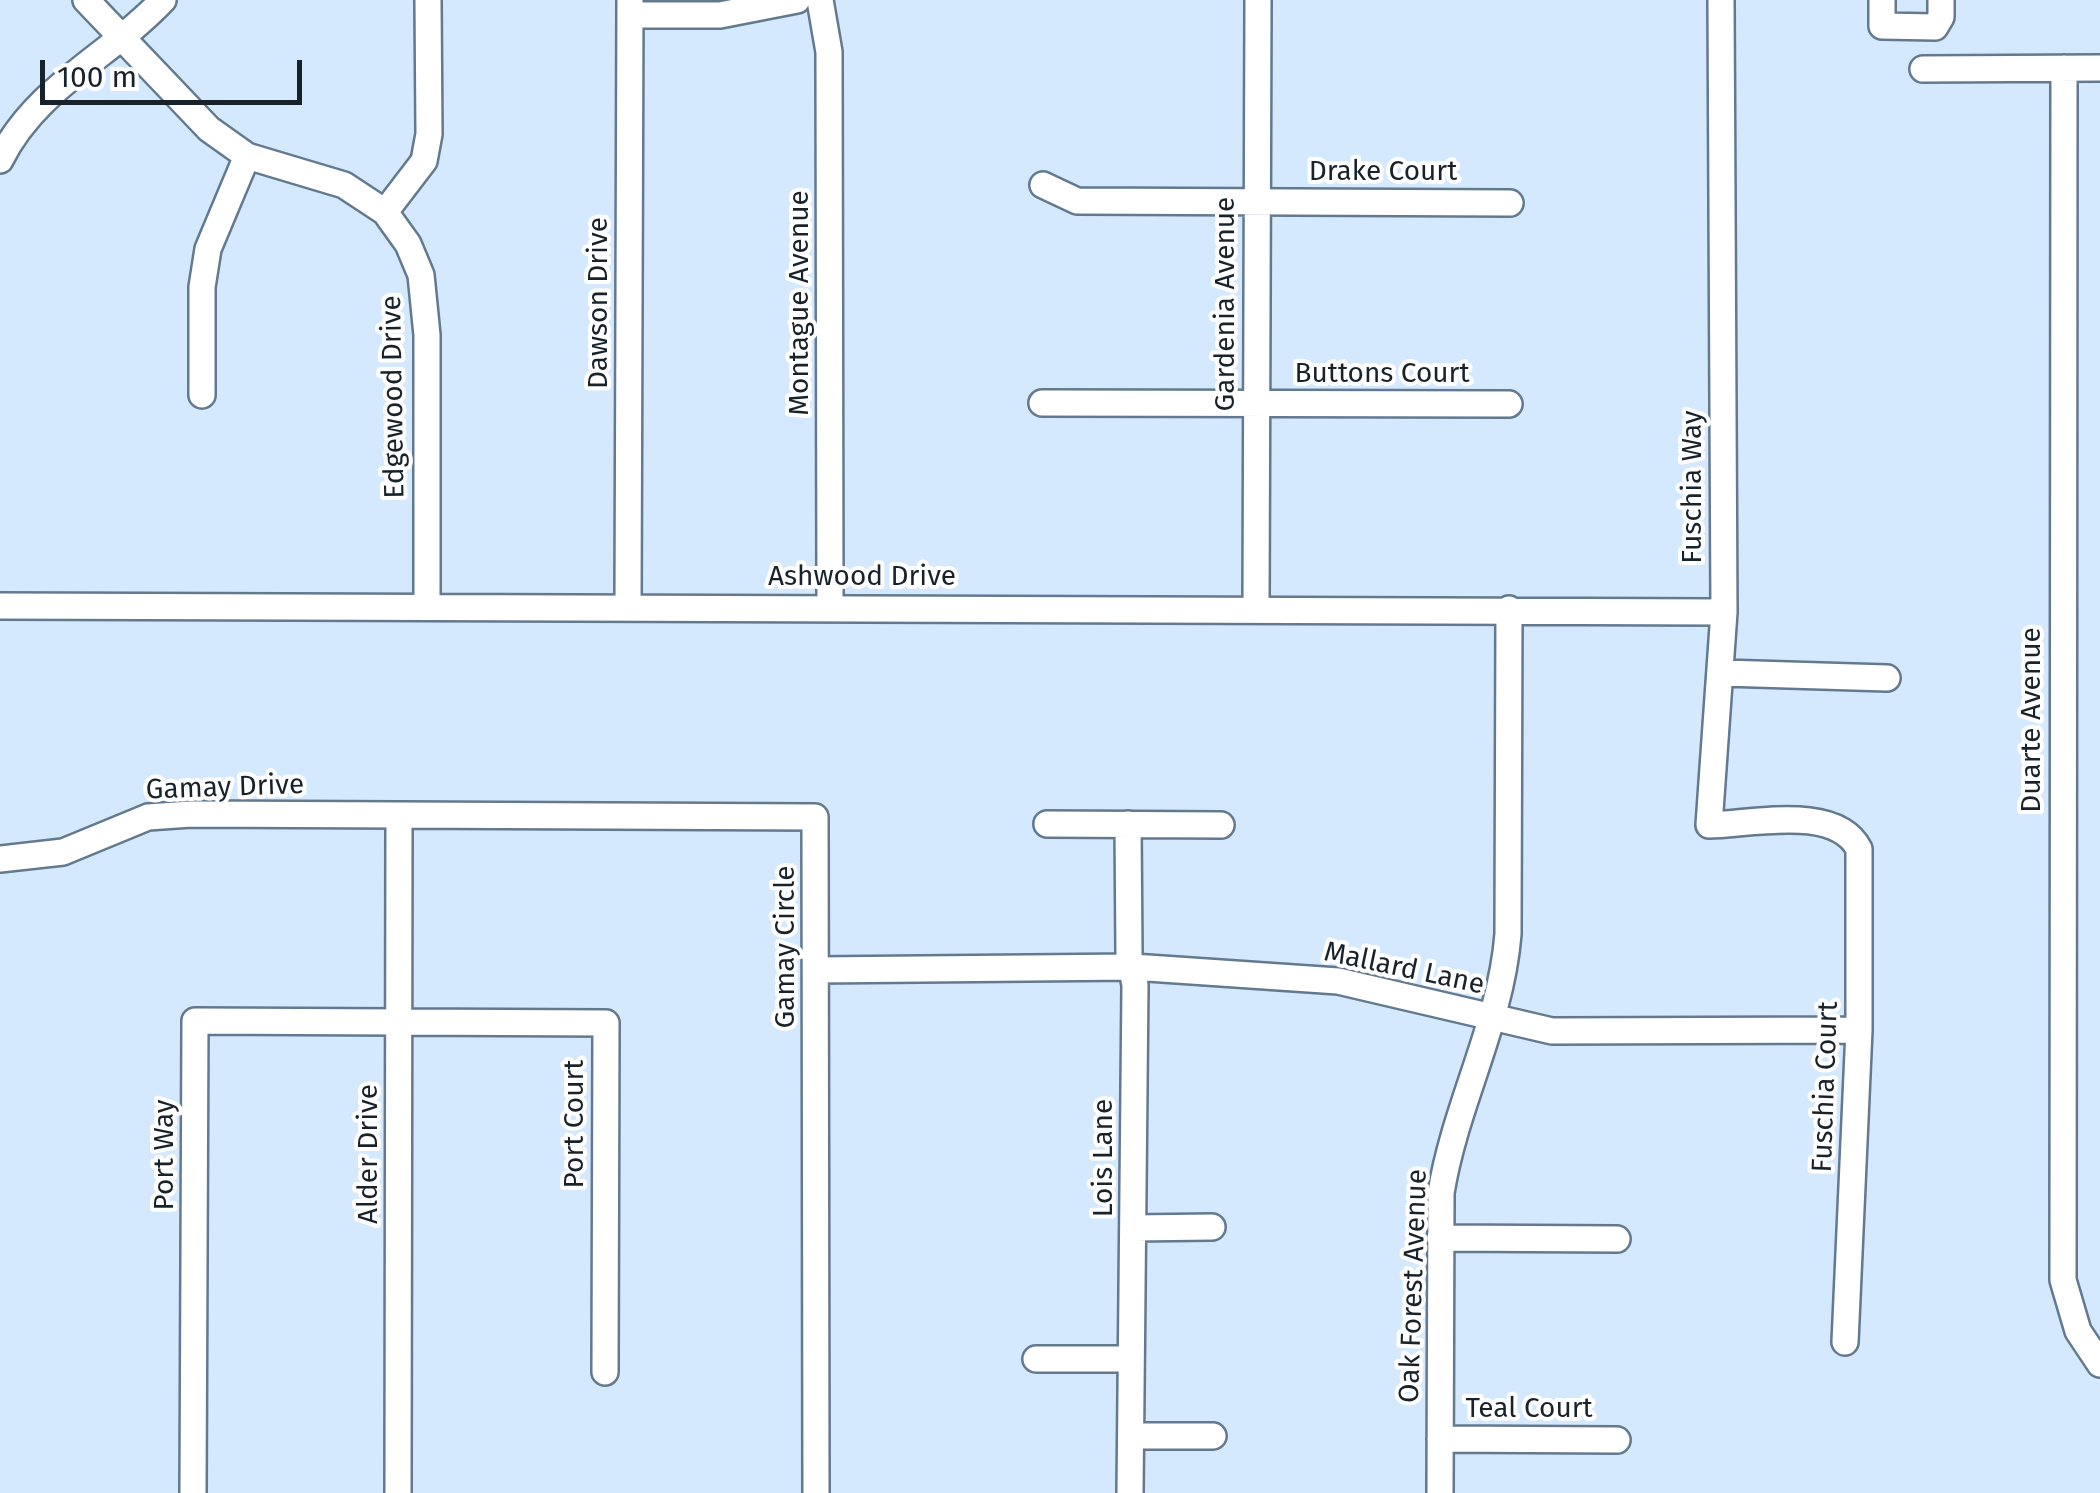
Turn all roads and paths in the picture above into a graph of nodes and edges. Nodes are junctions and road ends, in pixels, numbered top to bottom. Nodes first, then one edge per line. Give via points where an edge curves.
1 (86, 0) edge
2 (163, 0) edge
3 (428, 0) edge
4 (797, 0) edge
5 (820, 0) edge
6 (1258, 0) edge
7 (1721, 0) edge
8 (1882, 0) edge
9 (1941, 0) edge
10 (630, 8) edge
11 (1934, 27) junction
12 (122, 37) junction
13 (2064, 68) junction
14 (2100, 68) edge
15 (247, 156) junction
16 (0, 160) edge
17 (1043, 185) dead end
18 (1257, 202) junction
19 (1510, 202) dead end
20 (385, 212) junction
21 (202, 394) dead end
22 (1042, 403) dead end
23 (1256, 404) junction
24 (1509, 404) dead end
25 (0, 606) edge
26 (427, 606) junction
27 (628, 607) junction
28 (830, 607) junction
29 (1256, 608) junction
30 (1509, 609) junction
31 (1724, 612) junction
32 (1723, 673) junction
33 (1887, 678) dead end
34 (398, 815) junction
35 (1047, 824) dead end
36 (1128, 824) junction
37 (1221, 825) dead end
38 (1852, 836) joint
39 (0, 859) edge
40 (1133, 968) junction
41 (816, 970) junction
42 (1491, 1019) junction
43 (400, 1022) junction
44 (1859, 1030) junction
45 (1134, 1228) junction
46 (1212, 1228) dead end
47 (1440, 1238) junction
48 (1618, 1238) dead end
49 (1845, 1342) dead end
50 (1130, 1358) junction
51 (1036, 1359) dead end
52 (2100, 1364) edge
53 (604, 1372) dead end
54 (1131, 1436) junction
55 (1213, 1436) dead end
56 (1440, 1439) junction
57 (1617, 1440) dead end
58 (193, 1493) edge
59 (398, 1493) edge
60 (816, 1493) edge
61 (1130, 1493) edge
62 (1440, 1493) edge

1 - 12 street, Edgewood Drive
2 - 12 street
3 - 20 street via 424,160
4 - 10 street via 720,14
5 - 28 street, Montague Avenue via 830,52
6 - 18 street, Gardenia Avenue
7 - 31 street, Fuschia Way
8 - 11 street via 1882,26
9 - 11 street
10 - 27 street, Dawson Drive
11 - 13 street via 1929,69
12 - 15 street, Edgewood Drive via 209,129
12 - 16 street via 32,111
13 - 14 street
13 - 52 street, Duarte Avenue via 2063,1280 2078,1332
15 - 20 street, Edgewood Drive via 344,185
15 - 21 street via 208,249
17 - 18 street, Drake Court via 1077,200
18 - 19 street, Drake Court
18 - 23 street, Gardenia Avenue
20 - 26 street, Edgewood Drive via 421,275 428,335
22 - 23 street, Buttons Court
23 - 24 street, Buttons Court
23 - 29 street, Gardenia Avenue
25 - 26 street, Ashwood Drive
26 - 27 street, Ashwood Drive
27 - 28 street, Ashwood Drive
28 - 29 street, Ashwood Drive
29 - 30 street, Ashwood Drive
30 - 31 street, Ashwood Drive
30 - 42 street, Oak Forest Avenue via 1508,934
31 - 32 street, Fuschia Way
32 - 33 street
32 - 38 street, Fuschia Way via 1709,825 1821,822
34 - 39 street, Gamay Drive via 148,816 63,852
34 - 41 street, Gamay Circle via 816,817
34 - 43 street, Alder Drive
35 - 36 street
36 - 37 street
36 - 40 street, Lois Lane
38 - 44 street, Fuschia Court via 1859,849
40 - 41 street, Mallard Lane
40 - 42 street, Mallard Lane via 1338,980
40 - 45 street, Lois Lane
41 - 60 street, Gamay Circle
42 - 44 street, Mallard Lane via 1552,1031
42 - 47 street, Oak Forest Avenue via 1450,1152
43 - 53 street, Port Court via 606,1023
43 - 58 street, Port Way via 195,1022
43 - 59 street, Alder Drive
44 - 49 street, Fuschia Court
45 - 46 street
45 - 50 street, Lois Lane
47 - 48 street
47 - 56 street, Oak Forest Avenue
50 - 51 street
50 - 54 street, Lois Lane
54 - 55 street
54 - 61 street, Lois Lane
56 - 57 street, Teal Court
56 - 62 street, Oak Forest Avenue

